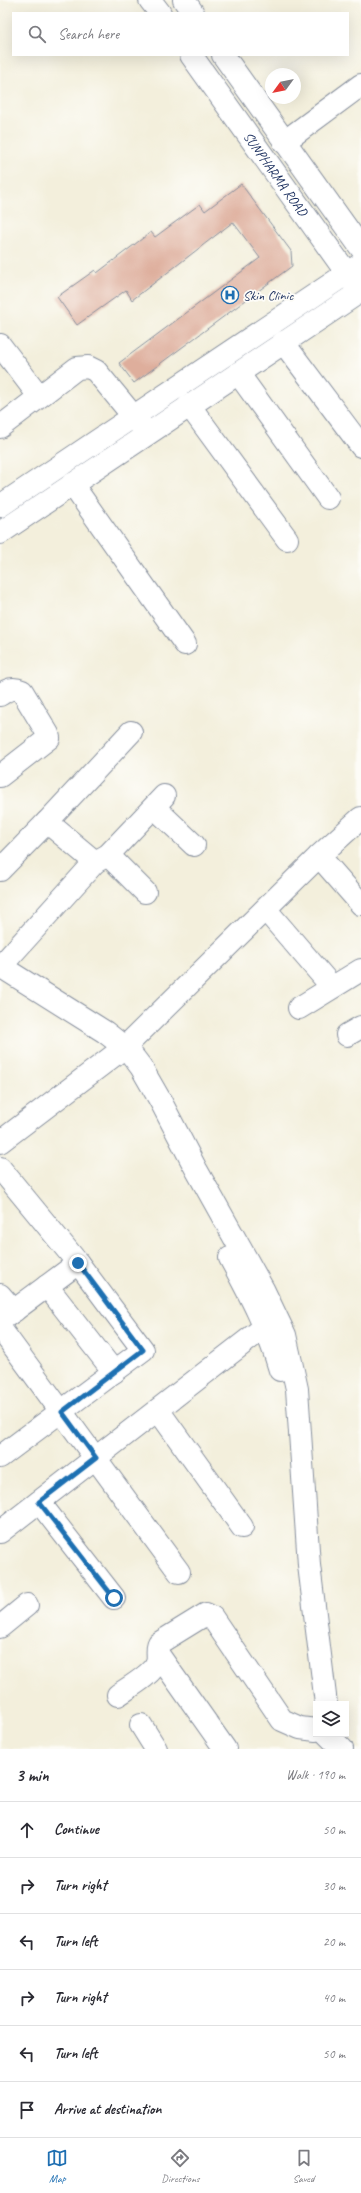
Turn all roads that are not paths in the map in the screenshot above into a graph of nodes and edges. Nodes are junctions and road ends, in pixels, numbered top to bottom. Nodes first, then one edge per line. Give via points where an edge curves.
1 (150, 0) edge
2 (184, 0) edge
3 (159, 12) edge
4 (192, 12) edge
5 (192, 56) edge
6 (224, 56) edge
7 (361, 85) edge
8 (284, 142) junction
9 (361, 248) edge
10 (354, 269) edge
11 (361, 292) edge
12 (283, 342) junction
13 (0, 345) edge
14 (238, 373) junction
15 (39, 396) junction
16 (189, 405) junction
17 (134, 416) junction
18 (0, 427) edge
19 (147, 434) junction
20 (361, 446) edge
21 (72, 484) junction
22 (328, 498) dead end
23 (0, 506) edge
24 (0, 533) edge
25 (287, 539) dead end
26 (185, 644) dead end
27 (0, 695) edge
28 (131, 732) dead end
29 (0, 776) edge
30 (47, 822) junction
31 (358, 827) edge
32 (194, 845) dead end
33 (319, 856) junction
34 (101, 858) junction
35 (0, 870) edge
36 (145, 892) dead end
37 (361, 904) edge
38 (266, 910) junction
39 (0, 966) edge
40 (361, 970) edge
41 (332, 987) junction
42 (299, 1008) dead end
43 (127, 1048) junction
44 (0, 1142) edge
45 (0, 1168) edge
46 (78, 1263) junction
47 (47, 1286) junction
48 (5, 1309) edge
49 (271, 1322) junction
50 (0, 1328) edge
51 (114, 1372) junction
52 (158, 1410) junction
53 (62, 1412) junction
54 (2, 1451) edge
55 (96, 1458) junction
56 (39, 1502) junction
57 (242, 1527) dead end
58 (0, 1532) edge
59 (179, 1572) dead end
60 (114, 1598) dead end
61 (27, 1605) dead end
62 (0, 1627) edge
63 (158, 1654) junction
64 (118, 1695) dead end
65 (315, 1701) edge
66 (326, 1701) edge
67 (141, 1725) dead end
68 (313, 1729) edge
69 (326, 1737) edge
70 (329, 1737) edge
71 (156, 1749) edge
72 (225, 1749) edge
73 (327, 1749) edge
74 (342, 1749) edge

1 - 3 street
2 - 4 street
5 - 10 street, SUNPHARMA ROAD
6 - 8 street, SUNPHARMA ROAD
7 - 8 street
8 - 9 street, SUNPHARMA ROAD
10 - 11 street, SUNPHARMA ROAD
10 - 17 street
11 - 12 street
12 - 14 street
12 - 20 street
13 - 15 street
14 - 16 street
14 - 22 street
15 - 17 street via 76,368 88,367 96,371
15 - 18 street
16 - 19 street
16 - 25 street
17 - 19 street
17 - 23 street
19 - 21 street
21 - 24 street
21 - 26 street
27 - 29 street via 8,689 16,688 22,691 49,738
28 - 30 street
30 - 34 street
30 - 35 street
31 - 33 street
32 - 34 street via 159,801
33 - 37 street
33 - 38 street
34 - 36 street
34 - 39 street
38 - 41 street
38 - 43 street
39 - 43 street
40 - 41 street
41 - 42 street
43 - 44 street
43 - 49 street via 141,1066 263,1289
45 - 46 street
46 - 47 street
46 - 51 street via 143,1350
47 - 48 street
47 - 51 street
49 - 52 street
49 - 65 street via 274,1347 283,1379 289,1489
49 - 66 street via 285,1335 297,1389 309,1564
50 - 53 street
51 - 53 street
52 - 55 street
52 - 57 street
53 - 54 street
53 - 55 street
55 - 56 street
55 - 59 street
56 - 58 street
56 - 60 street
61 - 62 street
63 - 64 street via 154,1667
63 - 68 street via 159,1643 200,1617 206,1614 212,1616 282,1720 291,1725
63 - 72 street
67 - 71 street
69 - 73 street
70 - 74 street

